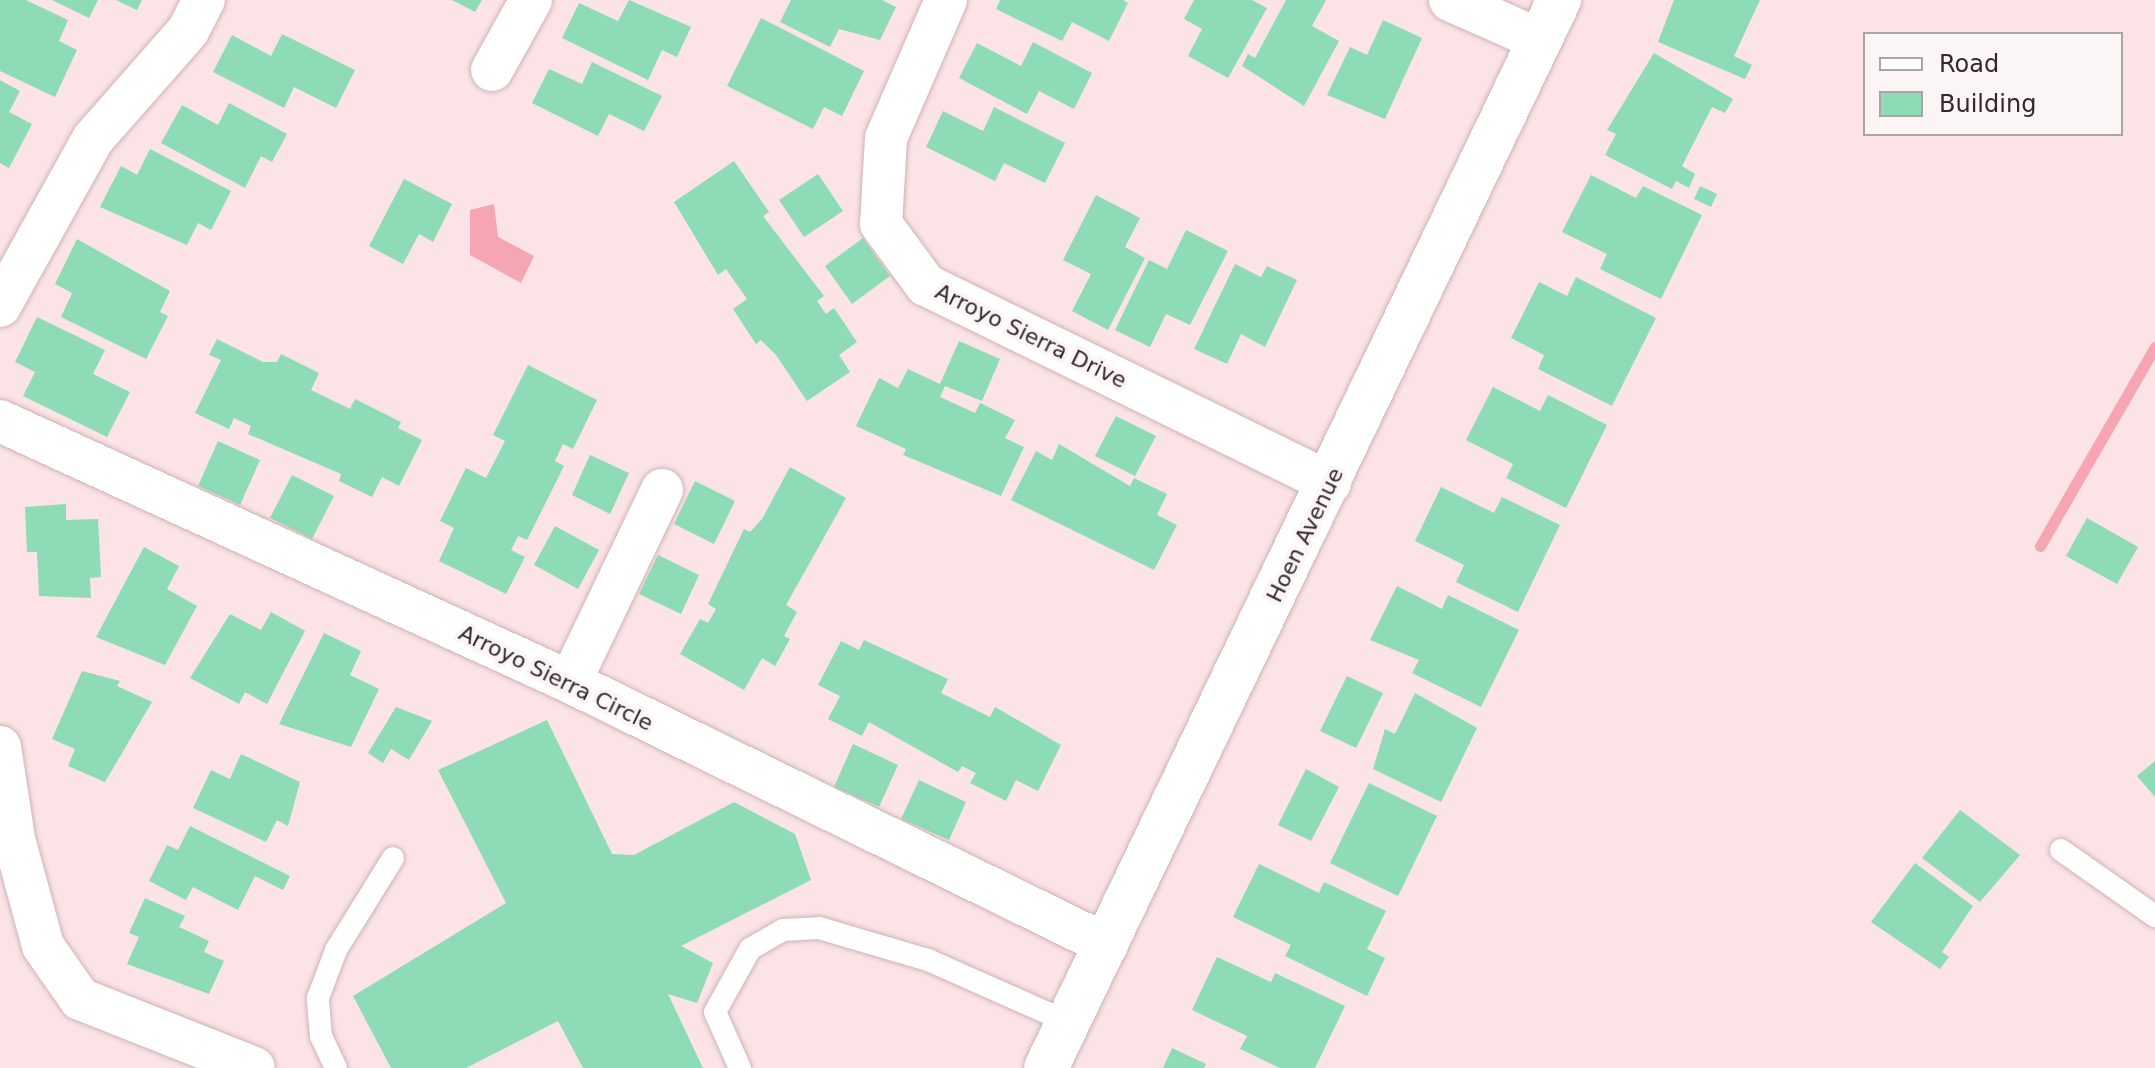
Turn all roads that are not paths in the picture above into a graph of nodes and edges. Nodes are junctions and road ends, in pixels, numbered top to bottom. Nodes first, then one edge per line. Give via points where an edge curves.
1 (204, 0) edge
2 (531, 0) edge
3 (946, 0) edge
4 (1450, 0) edge
5 (1559, 0) edge
6 (1540, 40) junction
7 (492, 70) dead end
8 (0, 306) edge
9 (0, 421) edge
10 (1330, 483) junction
11 (662, 490) dead end
12 (570, 682) junction
13 (0, 747) edge
14 (7, 839) edge
15 (2061, 850) dead end
16 (393, 858) dead end
17 (2155, 916) edge
18 (1107, 945) junction
19 (1068, 1022) junction
20 (254, 1068) edge
21 (336, 1068) edge
22 (740, 1068) edge
23 (1046, 1068) edge

1 - 8 street via 188,31 93,139
2 - 7 street
3 - 10 street, Arroyo Sierra Drive via 886,138 881,224 926,285
4 - 6 street
5 - 6 street, Hoen Avenue
6 - 10 street, Hoen Avenue
9 - 12 street, Arroyo Sierra Circle
10 - 18 street, Hoen Avenue
11 - 12 street
12 - 18 street, Arroyo Sierra Circle
13 - 14 street
14 - 20 street via 43,946 80,999
15 - 17 lane
16 - 21 lane via 336,950 318,998 321,1036
18 - 19 street, Hoen Avenue
19 - 22 lane via 928,960 819,928 783,930 750,949 715,1012
19 - 23 street, Hoen Avenue

